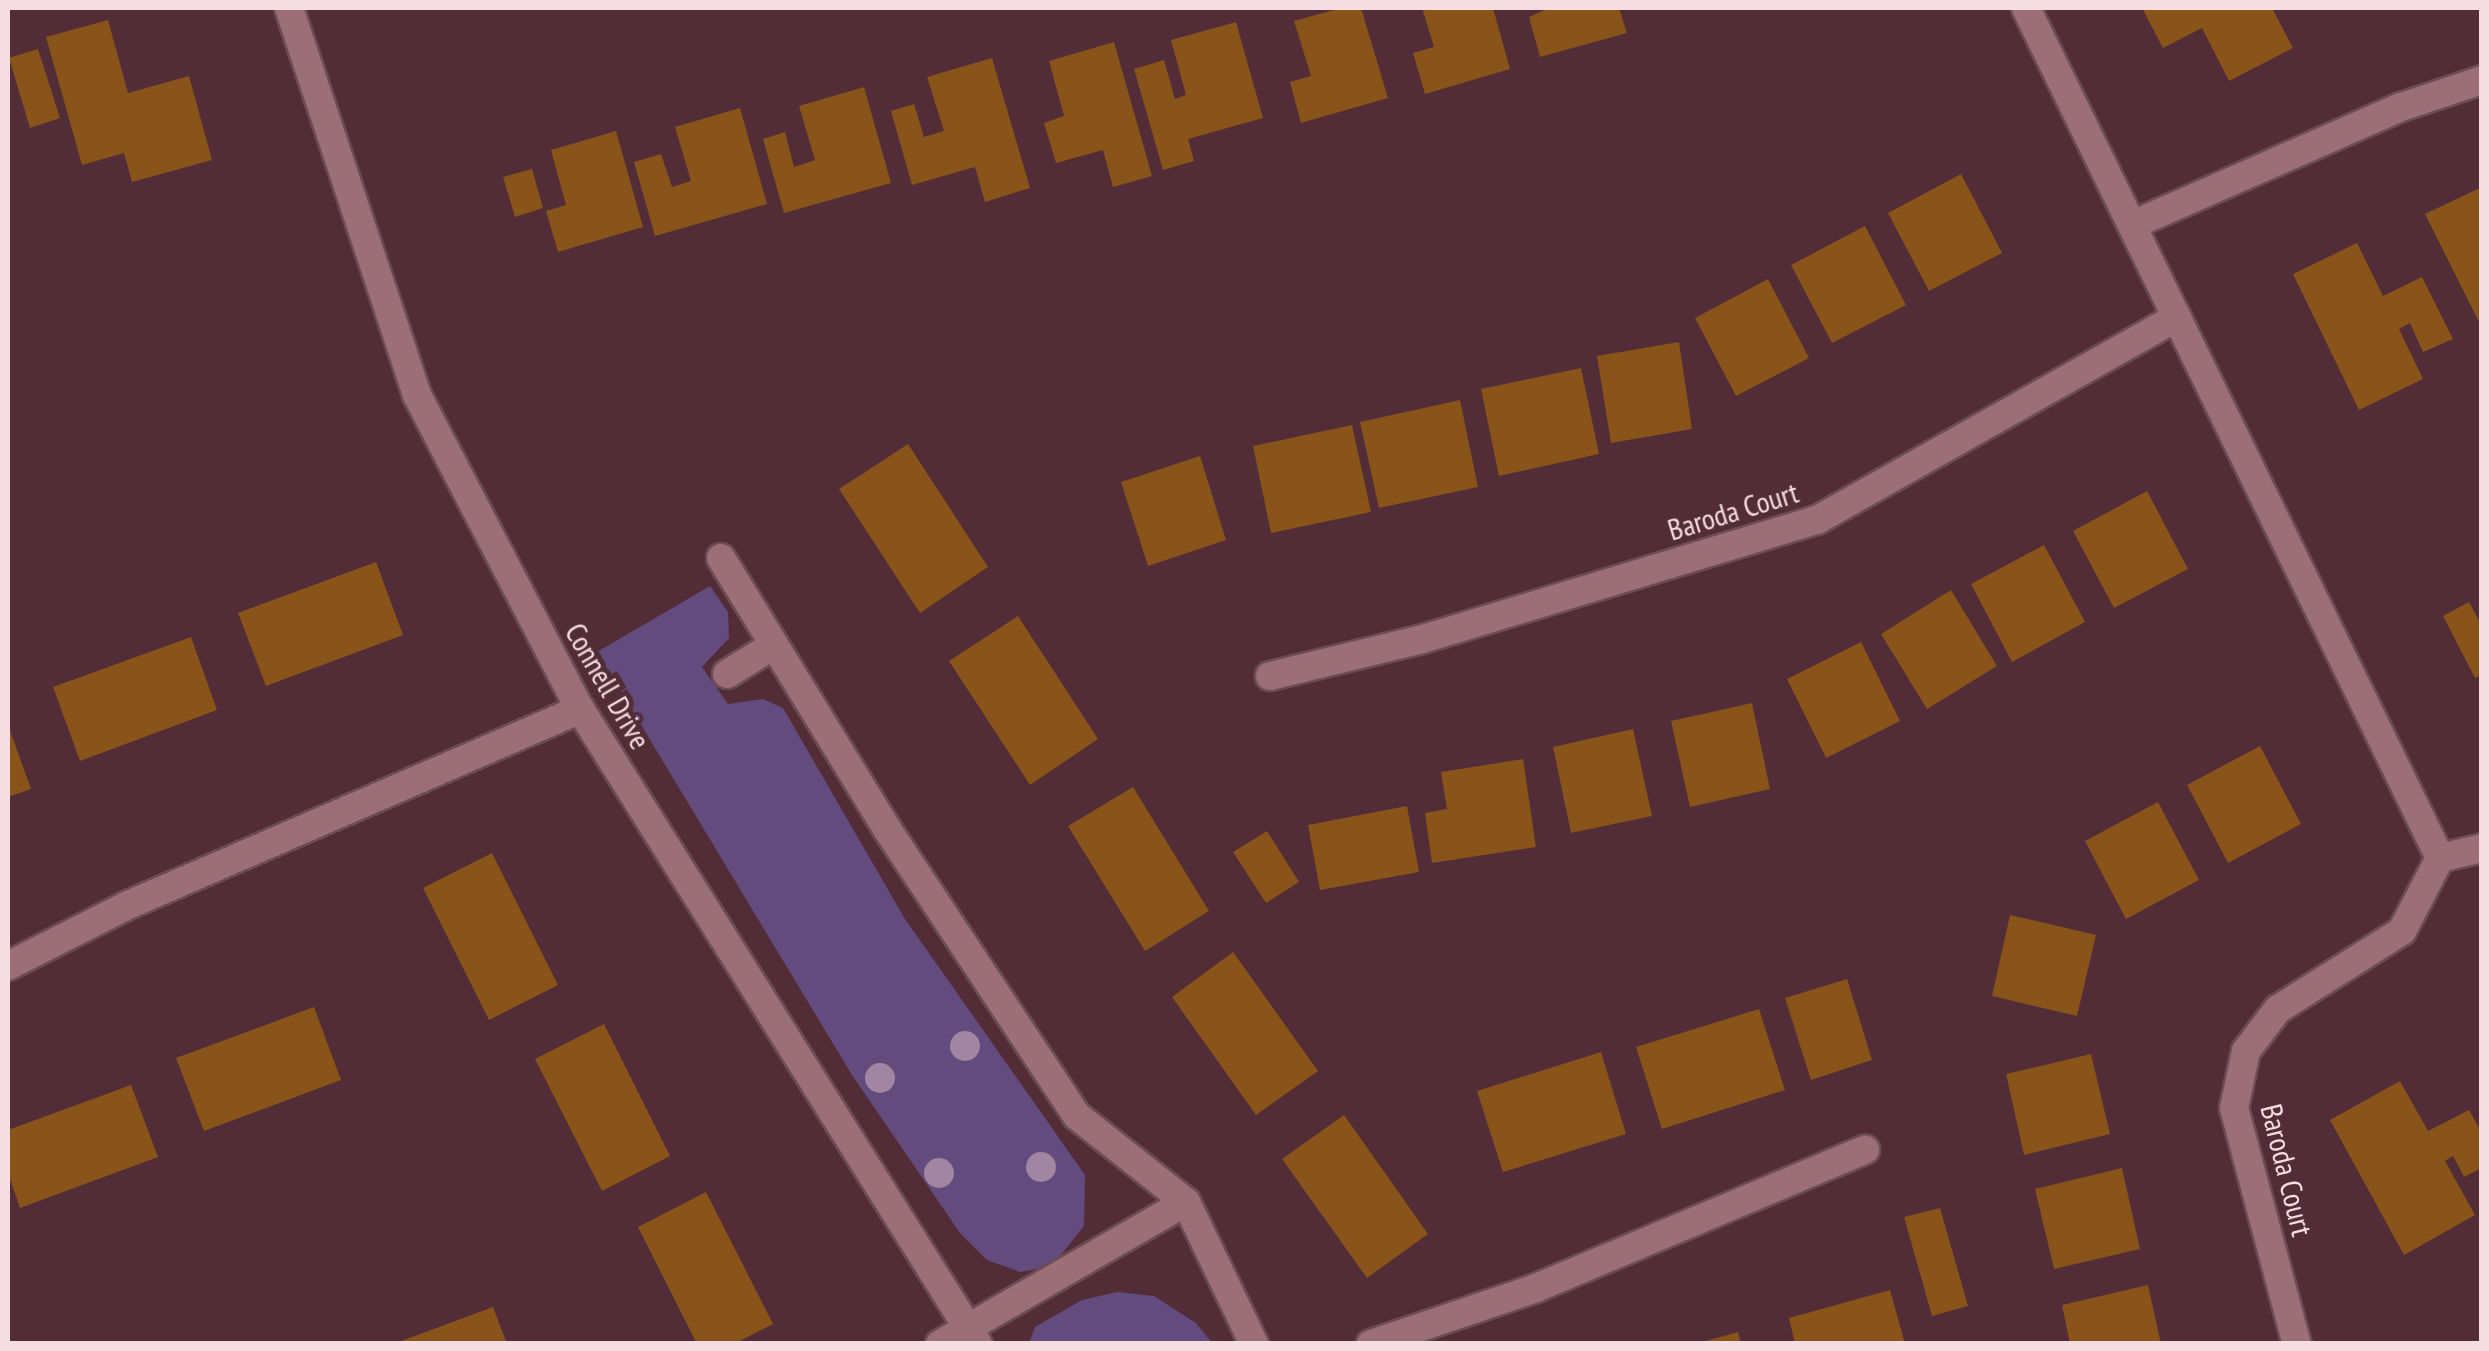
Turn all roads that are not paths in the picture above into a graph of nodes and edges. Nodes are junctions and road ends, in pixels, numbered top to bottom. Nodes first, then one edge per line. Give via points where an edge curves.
1 (289, 8) edge
2 (2026, 8) edge
3 (2482, 80) edge
4 (2132, 225) junction
5 (2177, 317) junction
6 (721, 558) dead end
7 (774, 645) junction
8 (727, 674) dead end
9 (1270, 676) dead end
10 (580, 709) junction
11 (2482, 848) edge
12 (2440, 858) junction
13 (8, 966) edge
14 (1865, 1150) dead end
15 (1186, 1202) junction
16 (973, 1336) edge
17 (940, 1344) edge
18 (1254, 1344) edge
19 (1372, 1344) edge
20 (2297, 1344) edge

1 - 10 street, Connell Drive via 417,395
2 - 4 street
3 - 4 street via 2401,107
4 - 5 street
5 - 9 street, Baroda Court via 1817,520 1419,640
5 - 12 street
6 - 7 street
7 - 8 street
7 - 15 street via 886,829 1078,1116
10 - 13 street via 128,905
10 - 16 street, Connell Drive
11 - 12 street
12 - 20 street, Baroda Court via 2402,931 2278,1009 2246,1051 2234,1108
14 - 19 street via 1536,1288
15 - 16 street
15 - 18 street
16 - 17 street

